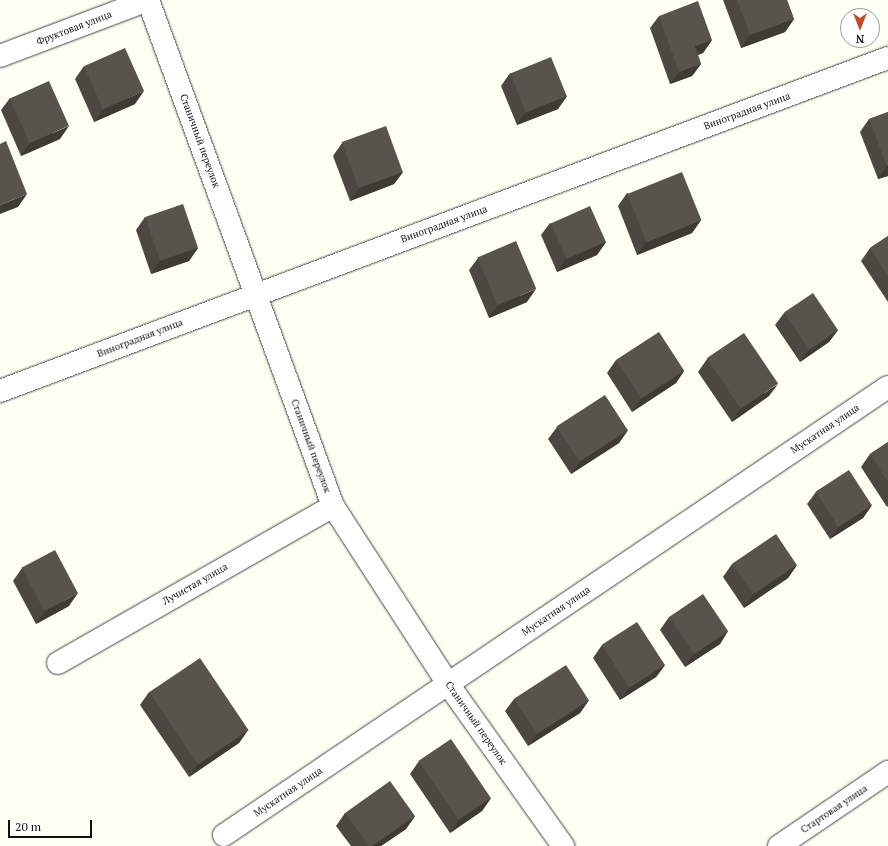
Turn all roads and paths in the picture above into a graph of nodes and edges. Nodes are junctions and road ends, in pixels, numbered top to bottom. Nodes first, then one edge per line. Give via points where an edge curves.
1 (148, 0) edge
2 (0, 56) edge
3 (888, 58) edge
4 (256, 294) junction
5 (888, 386) edge
6 (0, 391) edge
7 (333, 506) junction
8 (58, 663) dead end
9 (448, 684) junction
10 (888, 772) edge
11 (224, 835) dead end
12 (563, 846) edge
13 (779, 846) edge

1 - 2 street, Фруктовая улица
1 - 4 street, Станичный переулок
3 - 4 street, Виноградная улица
4 - 6 street, Виноградная улица
4 - 7 street, Станичный переулок
5 - 9 street, Мускатная улица
7 - 8 street, Лучистая улица
7 - 9 street, Станичный переулок
9 - 11 street, Мускатная улица
9 - 12 street, Станичный переулок
10 - 13 street, Стартовая улица

